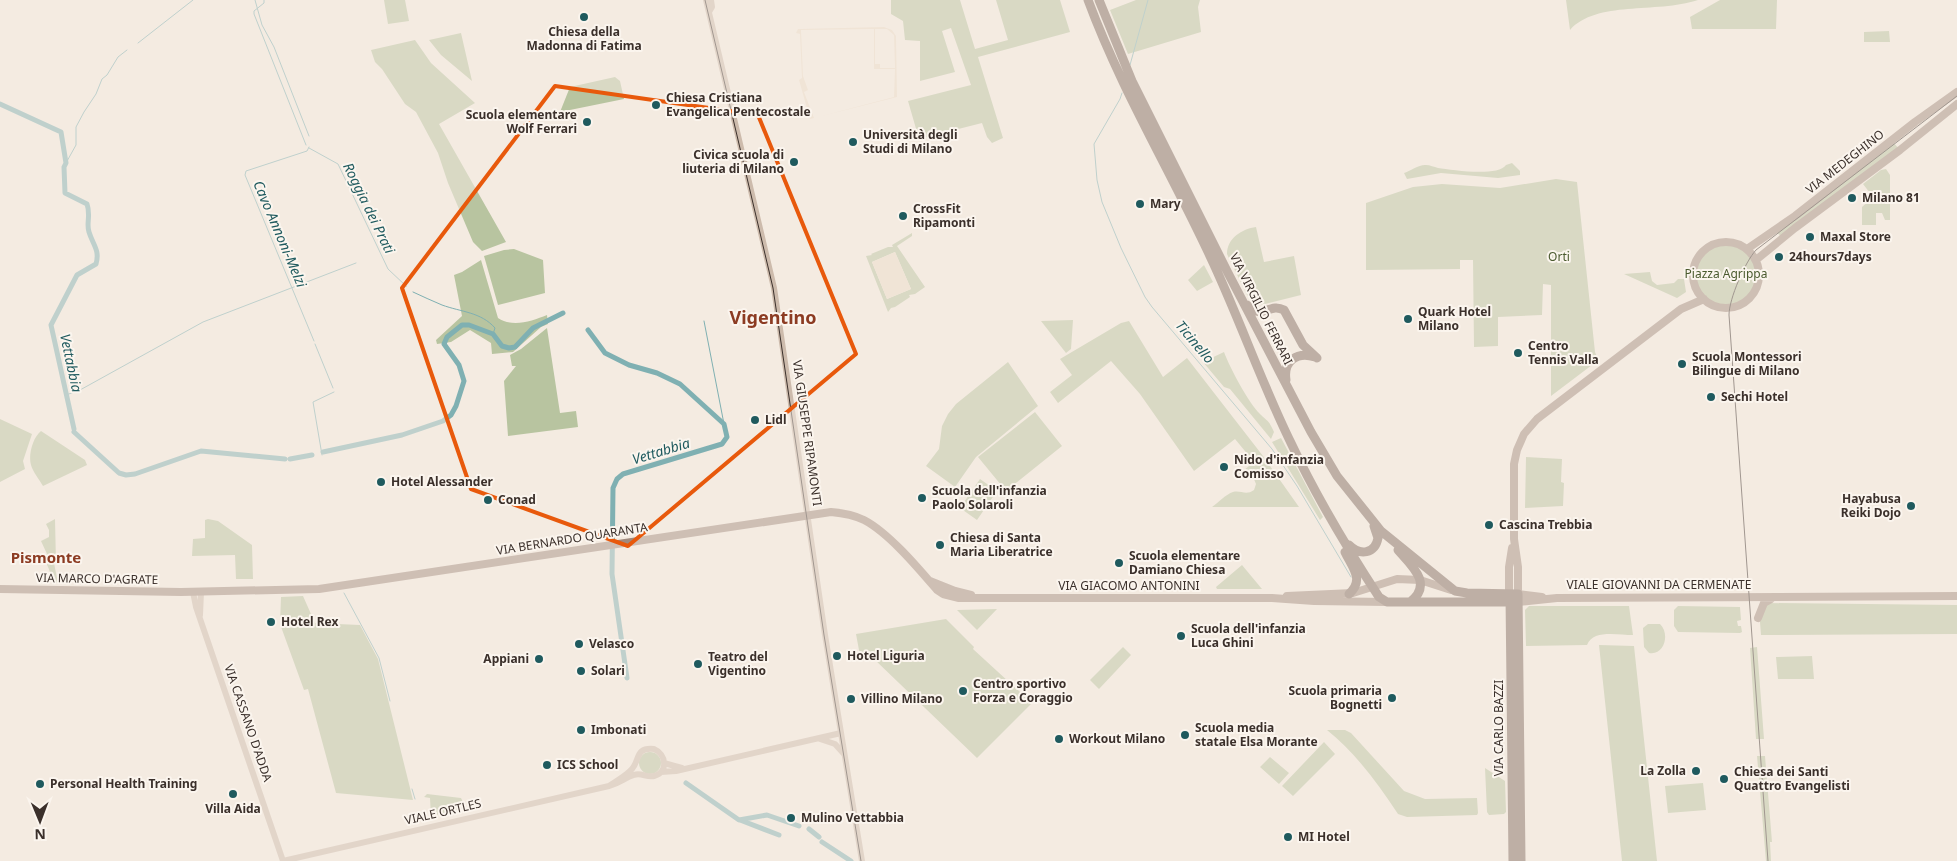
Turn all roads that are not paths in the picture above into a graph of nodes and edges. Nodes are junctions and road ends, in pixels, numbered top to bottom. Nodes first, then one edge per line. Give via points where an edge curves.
1 (706, 0) edge
2 (711, 0) edge
3 (1088, 0) edge
4 (1100, 0) edge
5 (709, 12) junction
6 (1957, 92) edge
7 (1957, 104) edge
8 (1747, 249) junction
9 (1756, 260) junction
10 (1697, 290) junction
11 (1704, 299) junction
12 (1243, 301) junction
13 (1681, 309) junction
14 (1290, 394) junction
15 (1366, 513) junction
16 (807, 514) junction
17 (1338, 531) junction
18 (1381, 531) junction
19 (1344, 540) junction
20 (928, 580) joint
21 (1420, 580) junction
22 (339, 586) joint
23 (1372, 586) junction
24 (0, 589) edge
25 (1455, 591) junction
26 (197, 592) junction
27 (1350, 594) junction
28 (1760, 597) junction
29 (1272, 598) junction
30 (1514, 598) junction
31 (1957, 598) edge
32 (1771, 599) junction
33 (1387, 602) junction
34 (1410, 602) junction
35 (1758, 618) dead end
36 (841, 733) junction
37 (816, 739) junction
38 (845, 754) junction
39 (636, 762) junction
40 (664, 763) junction
41 (687, 768) junction
42 (661, 772) junction
43 (643, 775) junction
44 (609, 786) junction
45 (283, 861) edge
46 (862, 861) edge
47 (1513, 861) edge
48 (1521, 861) edge

1 - 5 street, VIA GIUSEPPE RIPAMONTI
2 - 5 street, VIA GIUSEPPE RIPAMONTI
3 - 17 main road, VIA VIRGILIO FERRARI via 1134,106 1210,255 1290,442
4 - 12 main road, VIA VIRGILIO FERRARI via 1136,89
5 - 16 street, VIA GIUSEPPE RIPAMONTI via 773,285
6 - 8 main road, VIA MEDEGHINO
7 - 9 main road, VIA MEDEGHINO
8 - 9 main road
8 - 10 main road via 1727,242 1706,248 1694,269
9 - 11 main road via 1759,280 1749,299 1728,308
10 - 11 main road
10 - 13 main road
11 - 13 main road
12 - 14 main road, VIA VIRGILIO FERRARI
12 - 14 main road via 1259,312 1277,307 1284,310 1304,345 1317,358 1300,356 1287,364 1285,373
13 - 30 main road via 1537,419 1524,434 1514,464 1514,539 1518,567
14 - 15 main road, VIA VIRGILIO FERRARI via 1323,455
15 - 18 main road, VIA VIRGILIO FERRARI
15 - 19 main road via 1378,533 1375,546 1367,552 1359,552
16 - 20 main road, VIA BERNARDO QUARANTA via 839,513 866,521 889,539
16 - 22 main road, VIA BERNARDO QUARANTA
16 - 36 street, VIA GIUSEPPE RIPAMONTI
17 - 19 main road, VIA VIRGILIO FERRARI
17 - 27 main road via 1357,575 1357,585
18 - 21 main road via 1417,572
18 - 25 main road, VIA VIRGILIO FERRARI
19 - 23 main road, VIA VIRGILIO FERRARI
20 - 29 main road, VIA GIACOMO ANTONINI via 937,590 959,598
21 - 23 main road, VIA GIACOMO ANTONINI via 1397,579
21 - 25 main road, VIA GIACOMO ANTONINI
21 - 34 main road via 1420,592
22 - 26 main road, VIA MARCO D'AGRATE
23 - 27 main road, VIA GIACOMO ANTONINI
23 - 33 main road
24 - 26 main road, VIA MARCO D'AGRATE
25 - 30 main road, VIA GIACOMO ANTONINI
26 - 45 street, VIA CASSANO D'ADDA via 200,618
27 - 29 main road, VIA GIACOMO ANTONINI
28 - 30 main road, VIALE GIOVANNI DA CERMENATE
28 - 31 main road, VIALE GIOVANNI DA CERMENATE
28 - 32 main road, VIALE GIOVANNI DA CERMENATE
29 - 33 main road, VIA GIACOMO ANTONINI
30 - 34 main road, VIA GIACOMO ANTONINI
30 - 47 main road, VIA CARLO BAZZI
30 - 48 main road, VIA CARLO BAZZI
31 - 32 main road, VIALE GIOVANNI DA CERMENATE
32 - 35 main road via 1764,604
33 - 34 main road, VIA GIACOMO ANTONINI
36 - 37 street, VIALE ORTLES
36 - 38 street, VIA GIUSEPPE RIPAMONTI
37 - 38 street via 830,742
37 - 41 street, VIALE ORTLES
38 - 46 street, VIA GIUSEPPE RIPAMONTI
39 - 40 street, VIALE ORTLES via 640,753 651,749 660,753
39 - 43 street
39 - 44 street, VIALE ORTLES
40 - 41 street, VIALE ORTLES
40 - 42 street
41 - 42 street, VIALE ORTLES
42 - 43 street, VIALE ORTLES via 654,776
43 - 44 street, VIALE ORTLES via 636,774
44 - 45 street, VIALE ORTLES

